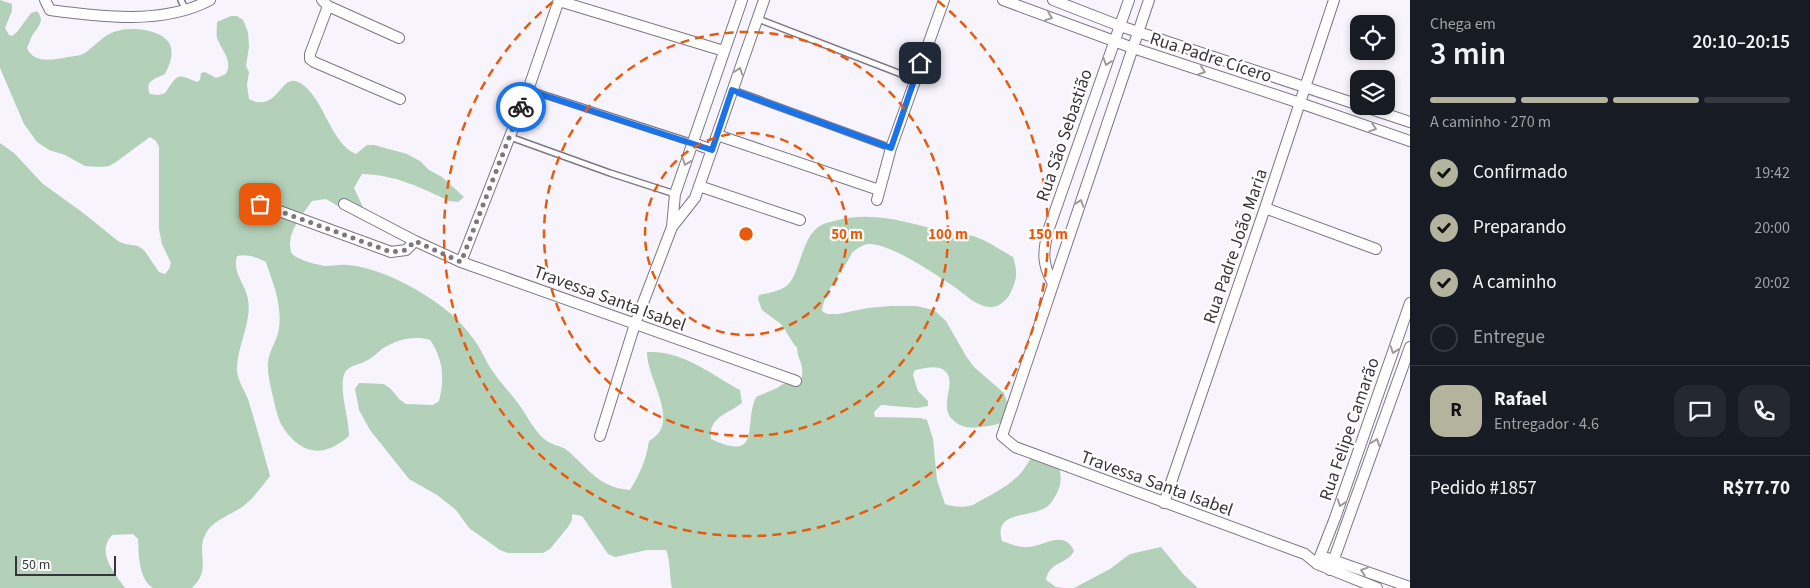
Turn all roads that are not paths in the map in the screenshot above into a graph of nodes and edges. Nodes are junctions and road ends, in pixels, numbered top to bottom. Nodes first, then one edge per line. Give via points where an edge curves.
1 (181, 0) edge
2 (210, 0) edge
3 (742, 0) edge
4 (764, 0) edge
5 (944, 0) edge
6 (1004, 0) edge
7 (1053, 0) edge
8 (1129, 0) edge
9 (1149, 0) edge
10 (1334, 0) edge
11 (559, 1) edge
12 (325, 3) edge
13 (48, 5) edge
14 (186, 10) junction
15 (758, 19) junction
16 (1120, 26) junction
17 (1138, 32) junction
18 (399, 38) dead end
19 (1114, 42) junction
20 (1133, 48) junction
21 (724, 51) junction
22 (914, 79) junction
23 (1305, 88) junction
24 (528, 90) junction
25 (732, 90) junction
26 (400, 99) dead end
27 (1300, 103) junction
28 (1350, 103) edge
29 (1388, 115) edge
30 (1410, 122) edge
31 (717, 135) junction
32 (510, 136) junction
33 (1410, 141) edge
34 (693, 143) junction
35 (891, 148) junction
36 (712, 150) junction
37 (700, 186) junction
38 (675, 194) junction
39 (260, 204) dead end
40 (344, 204) dead end
41 (1265, 208) junction
42 (800, 220) dead end
43 (672, 227) junction
44 (415, 241) junction
45 (1376, 249) dead end
46 (461, 262) junction
47 (1052, 282) junction
48 (1410, 304) edge
49 (635, 324) junction
50 (1410, 347) edge
51 (796, 381) dead end
52 (600, 436) dead end
53 (1002, 436) joint
54 (1164, 502) junction
55 (1319, 560) junction
56 (1332, 565) junction
57 (1410, 586) edge
58 (1377, 588) edge

1 - 14 lane
2 - 14 street
3 - 21 street
4 - 15 street
5 - 22 street
6 -> 19 street, Rua Padre Cícero
7 - 16 street, Rua Padre Cícero
8 - 16 street, Rua São Sebastião
9 - 17 street, Rua São Sebastião
10 - 23 street, Rua Padre João Maria
11 - 21 street
11 - 24 street
12 - 18 street
12 - 26 street via 311,60
13 - 14 street via 131,16 160,16
15 - 22 lane
25 -> 15 street
16 - 17 street, Rua Padre Cícero
16 - 19 street, Rua São Sebastião
17 - 20 street, Rua São Sebastião
17 - 23 street, Rua Padre Cícero
19 - 20 street, Rua Padre Cícero
19 -> 47 street, Rua São Sebastião via 1048,231 1043,254 1044,266
20 -> 27 street, Rua Padre Cícero
47 -> 20 street, Rua São Sebastião
21 - 34 street
22 - 35 street
23 - 27 street, Rua Padre João Maria
23 - 28 street, Rua Padre Cícero
24 - 32 street
24 - 34 lane
25 - 31 street
25 - 35 lane
27 -> 33 street, Rua Padre Cícero
27 - 41 street, Rua Padre João Maria
29 - 30 street, Rua Padre Cícero
31 - 35 street via 878,195
31 - 36 street
32 - 38 lane
32 - 46 street
34 - 36 street
34 -> 38 street
36 - 37 street
37 - 42 street
37 - 43 street via 695,198
38 - 43 street
39 - 44 street via 391,252 406,250
40 - 44 street, Travessa Santa Isabel
41 - 45 street
41 - 54 street, Rua Padre João Maria
43 - 49 street
44 - 46 street, Travessa Santa Isabel
46 - 49 street, Travessa Santa Isabel
47 - 53 street, Rua São Sebastião
48 -> 55 street, Rua Felipe Camarão
49 - 51 street, Travessa Santa Isabel
49 - 52 street
56 -> 50 street, Rua Felipe Camarão
53 - 54 street, Travessa Santa Isabel via 1015,447
54 - 55 street, Travessa Santa Isabel
55 - 56 street, Travessa Santa Isabel
57 -> 56 street, Travessa Santa Isabel
56 - 58 street, Travessa Santa Isabel

